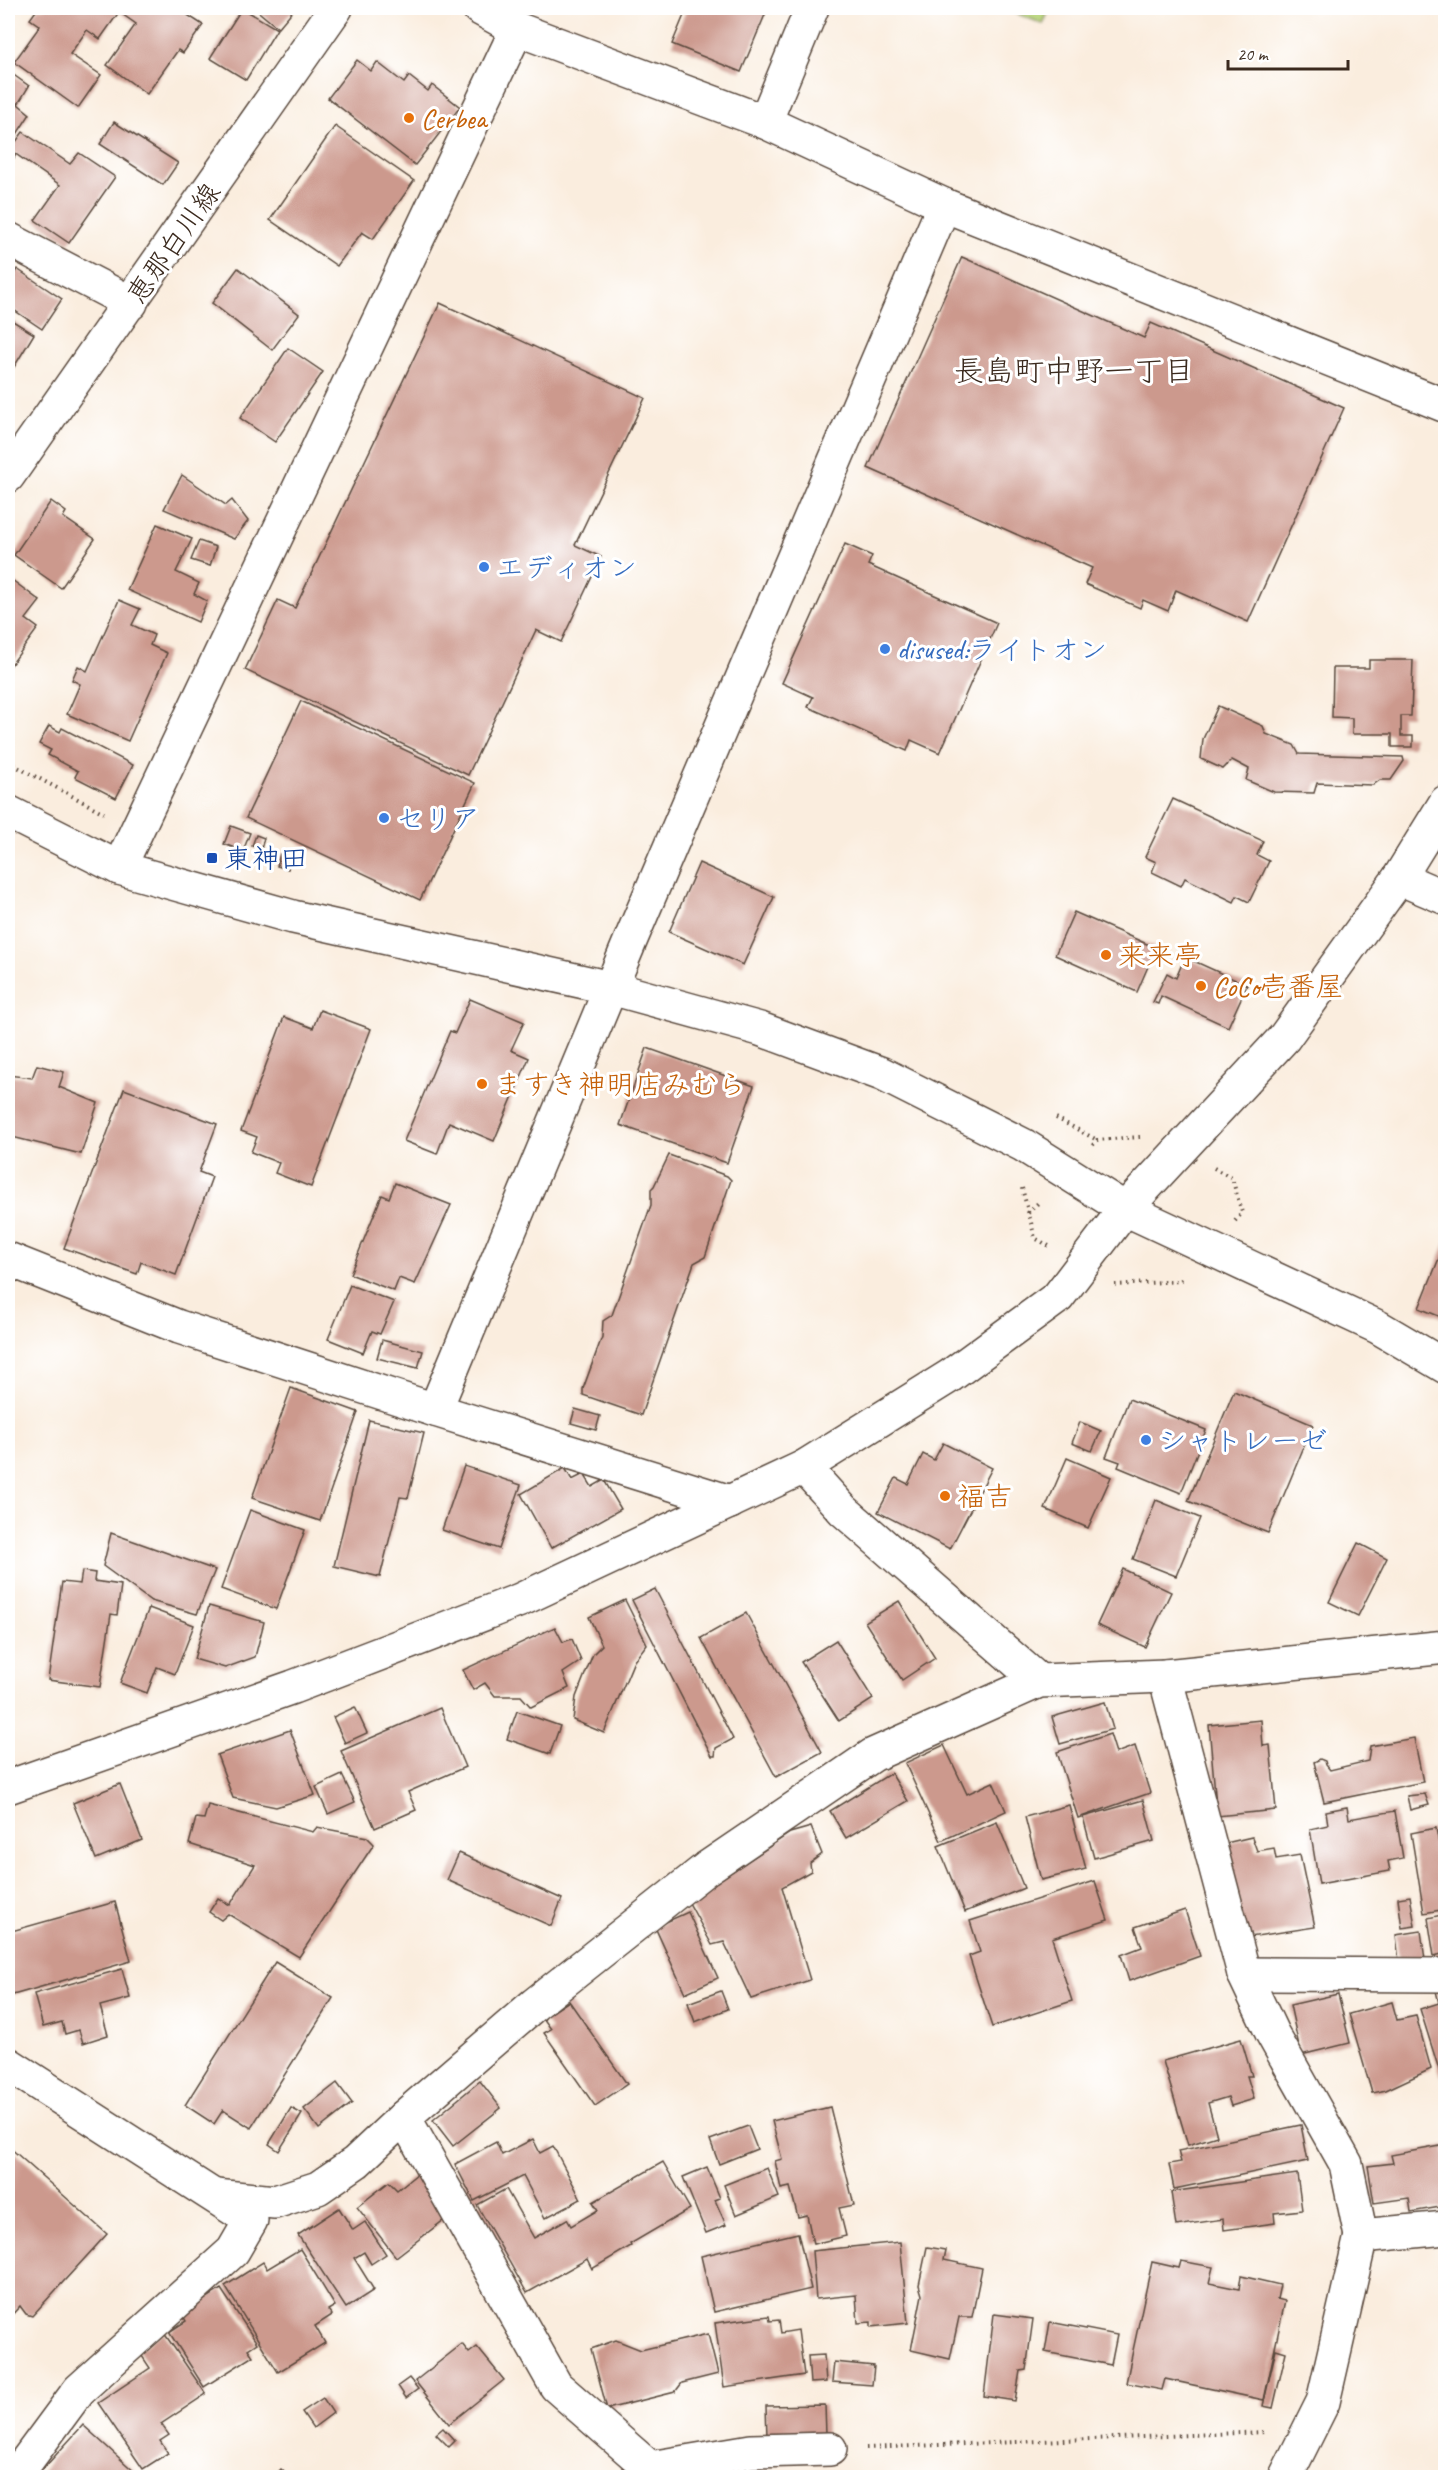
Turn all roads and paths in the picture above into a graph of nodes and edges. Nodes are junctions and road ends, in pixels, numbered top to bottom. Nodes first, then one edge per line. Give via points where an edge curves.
1 (336, 8) edge
2 (479, 8) edge
3 (812, 8) edge
4 (517, 28) junction
5 (765, 122) junction
6 (944, 205) junction
7 (8, 239) edge
8 (131, 303) junction
9 (1446, 406) edge
10 (8, 476) edge
11 (8, 762) edge
12 (1446, 802) edge
13 (8, 812) edge
14 (137, 830) junction
15 (119, 868) junction
16 (1399, 878) junction
17 (1446, 898) edge
18 (611, 988) junction
19 (1125, 1209) junction
20 (8, 1259) edge
21 (1446, 1367) edge
22 (435, 1410) junction
23 (804, 1467) junction
24 (730, 1502) junction
25 (1446, 1647) edge
26 (1165, 1676) junction
27 (1039, 1681) junction
28 (8, 1787) edge
29 (1244, 1974) junction
30 (1446, 1975) edge
31 (8, 2064) edge
32 (404, 2117) junction
33 (216, 2196) junction
34 (1446, 2228) edge
35 (1361, 2236) junction
36 (1309, 2431) junction
37 (830, 2449) joint
38 (651, 2473) edge
39 (14, 2478) edge
40 (1286, 2478) edge

1 - 8 street, 恵那白川線
2 - 4 street
3 - 5 street
4 - 5 street
4 - 14 street
5 - 6 street
6 - 9 street
6 - 18 street
7 - 8 street
8 - 10 street, 恵那白川線
11 - 14 path via 107,814 118,813
12 - 16 street
13 - 15 street
14 - 15 street
15 - 18 street via 292,917
16 - 17 street
16 - 19 street via 1284,1038
18 - 19 street via 760,1029 882,1074 1023,1145
18 - 22 street
19 - 21 street via 1378,1327
19 - 23 street via 1058,1297 950,1376
20 - 22 street via 179,1327
22 - 24 street
23 - 24 street
23 - 27 street via 843,1510
24 - 28 street via 520,1600 292,1687
25 - 26 street
26 - 27 street
26 - 29 street
27 - 32 street via 873,1755 707,1868 535,2004
29 - 30 street
29 - 35 street via 1272,2033 1346,2164
31 - 33 street
32 - 33 street via 356,2162 318,2188 275,2202
32 - 38 street via 556,2386
33 - 39 street via 251,2220 233,2251 79,2390
34 - 35 street
35 - 36 street via 1323,2402
36 - 37 path
36 - 40 street
37 - 38 street via 752,2451

